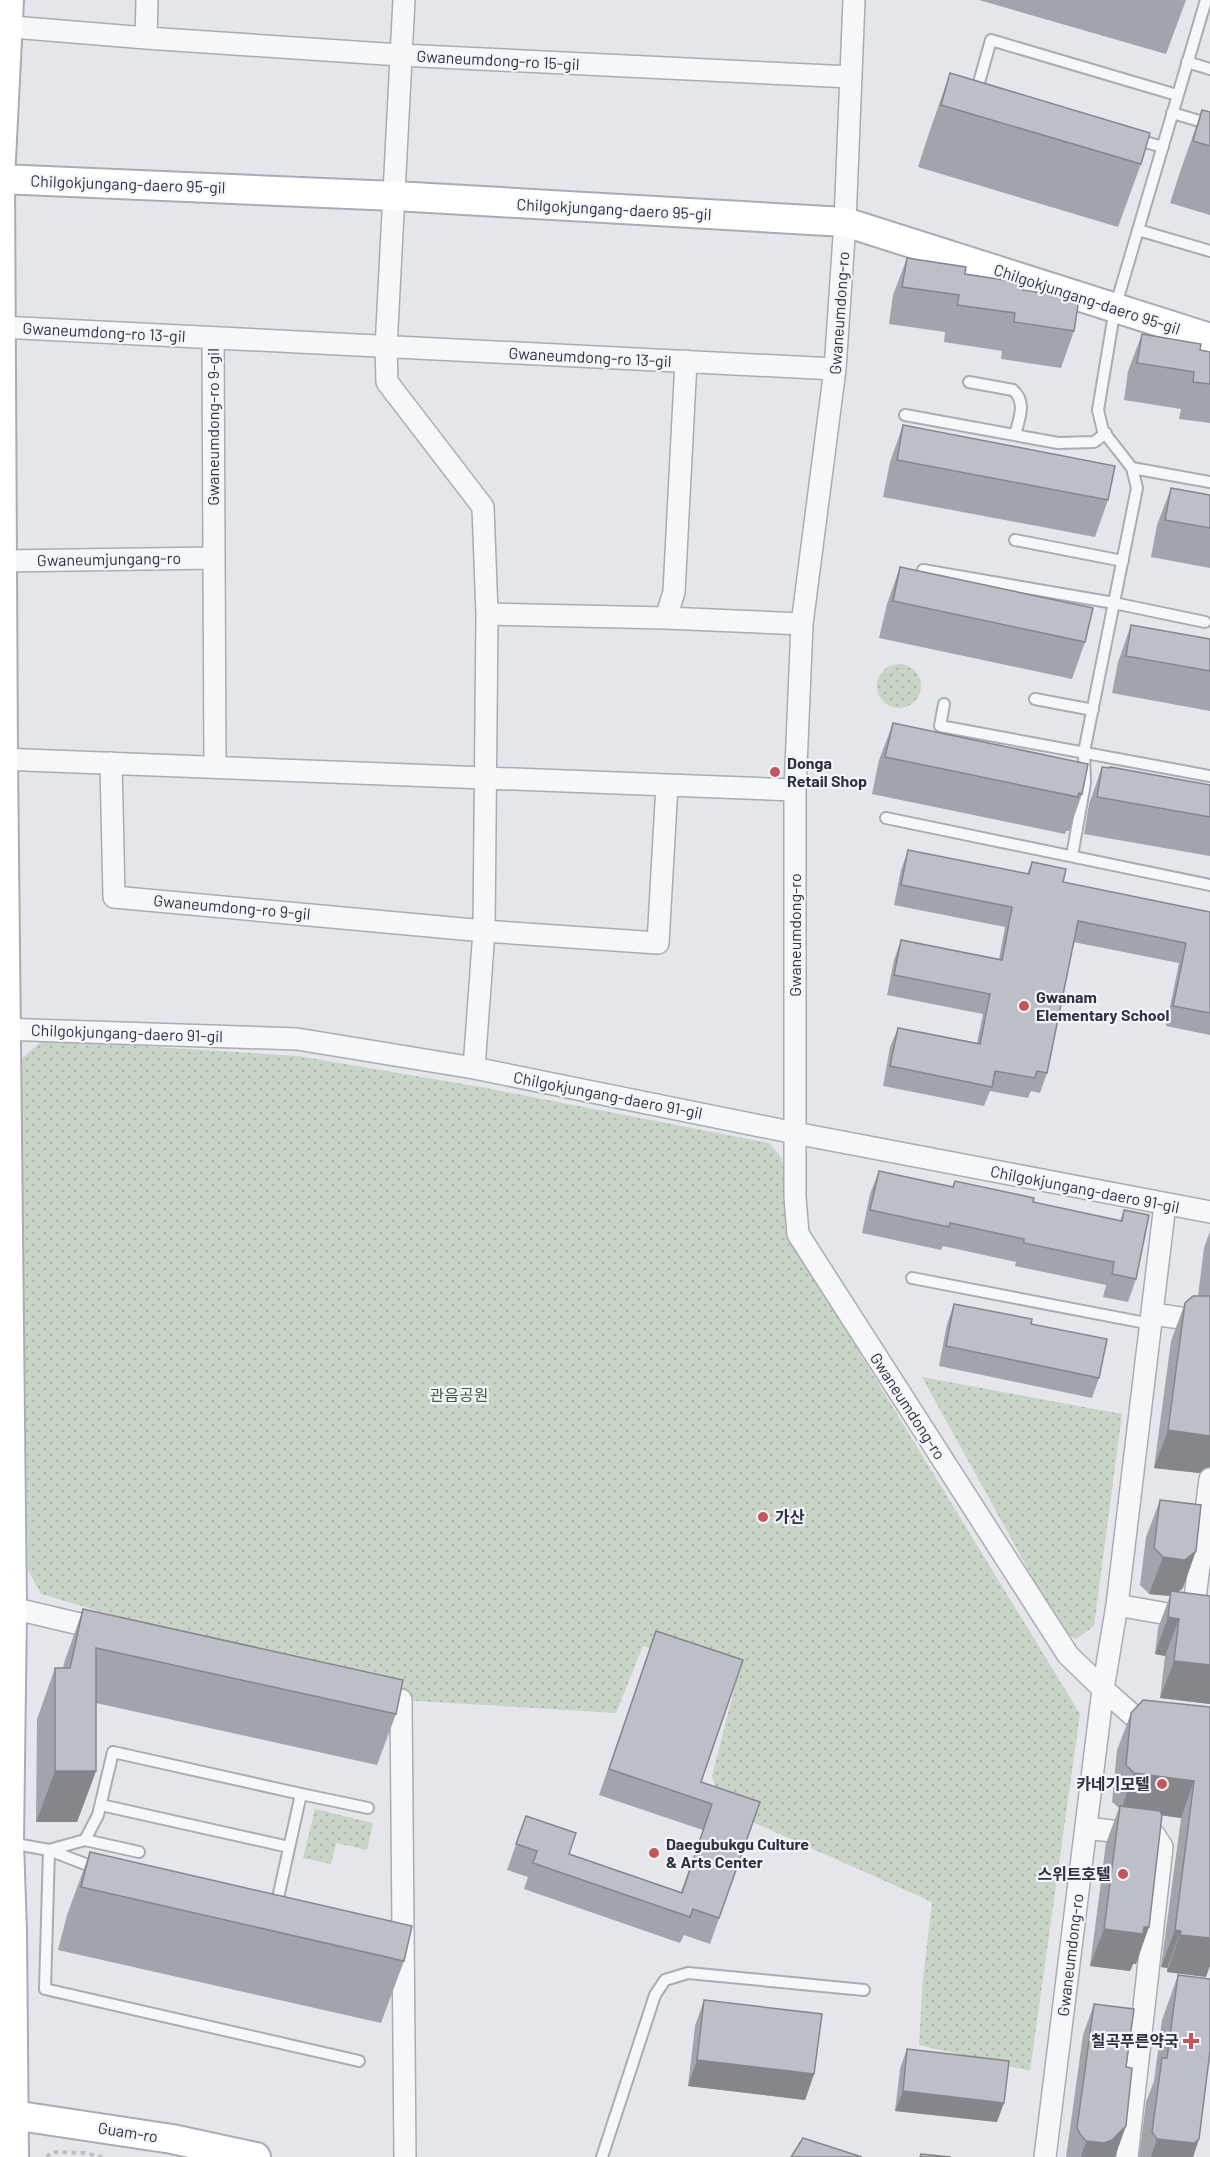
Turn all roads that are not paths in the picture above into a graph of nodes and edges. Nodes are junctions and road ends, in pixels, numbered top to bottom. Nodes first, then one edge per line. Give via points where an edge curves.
1 (147, 0) edge
2 (404, 0) edge
3 (854, 0) edge
4 (1206, 0) edge
5 (6, 18) edge
6 (146, 38) junction
7 (400, 55) junction
8 (1187, 62) junction
9 (1210, 69) edge
10 (850, 77) junction
11 (1177, 95) junction
12 (987, 96) edge
13 (1172, 113) junction
14 (1210, 124) edge
15 (1119, 135) edge
16 (1163, 147) junction
17 (0, 179) edge
18 (395, 196) junction
19 (845, 222) junction
20 (1138, 230) junction
21 (1210, 251) edge
22 (1115, 308) junction
23 (1, 327) edge
24 (213, 338) junction
25 (1210, 338) edge
26 (387, 348) junction
27 (686, 361) junction
28 (835, 369) junction
29 (969, 382) dead end
30 (905, 415) dead end
31 (1106, 433) junction
32 (1015, 435) junction
33 (1132, 468) junction
34 (1210, 482) edge
35 (1, 501) edge
36 (1014, 540) dead end
37 (214, 558) junction
38 (3, 561) junction
39 (1123, 561) junction
40 (923, 570) edge
41 (1114, 603) junction
42 (487, 614) junction
43 (666, 618) junction
44 (1205, 622) dead end
45 (802, 624) junction
46 (1035, 699) dead end
47 (944, 704) dead end
48 (1093, 710) junction
49 (1084, 752) junction
50 (2, 759) edge
51 (111, 763) junction
52 (215, 767) junction
53 (1210, 776) edge
54 (485, 778) junction
55 (668, 785) junction
56 (795, 790) junction
57 (886, 818) dead end
58 (1072, 856) junction
59 (1210, 885) edge
60 (484, 931) junction
61 (4, 1029) edge
62 (474, 1068) junction
63 (795, 1133) junction
64 (1165, 1204) junction
65 (1210, 1212) edge
66 (912, 1278) dead end
67 (1151, 1319) junction
68 (1210, 1322) edge
69 (1210, 1479) edge
70 (1117, 1605) junction
71 (12, 1608) junction
72 (127, 1635) edge
73 (355, 1689) edge
74 (1103, 1689) junction
75 (1210, 1728) edge
76 (301, 1794) junction
77 (101, 1805) junction
78 (368, 1808) dead end
79 (1086, 1828) junction
80 (85, 1840) junction
81 (9, 1843) junction
82 (289, 1847) junction
83 (49, 1850) junction
84 (139, 1852) dead end
85 (112, 1872) edge
86 (264, 1905) edge
87 (864, 1990) dead end
88 (358, 2061) dead end
89 (7, 2113) edge
90 (14, 2157) edge
91 (256, 2157) edge
92 (405, 2157) edge
93 (603, 2157) edge
94 (1045, 2157) edge
95 (1127, 2157) edge

1 - 6 street
2 - 7 street
3 - 10 street, Gwaneumdong-ro
4 - 8 lane
5 - 6 street, Gwaneumdong-ro 15-gil
5 - 17 main road
6 - 7 street, Gwaneumdong-ro 15-gil
7 - 10 street, Gwaneumdong-ro 15-gil
7 - 18 street
8 - 9 lane
8 - 11 lane
10 - 19 street, Gwaneumdong-ro
11 - 12 lane via 991,40 975,93
11 - 13 lane
13 - 14 lane
13 - 16 lane
15 - 16 lane
16 - 20 lane
17 - 18 main road, Chilgokjungang-daero 95-gil
17 - 23 main road
18 - 19 main road, Chilgokjungang-daero 95-gil
18 - 26 street
19 - 22 main road, Chilgokjungang-daero 95-gil
19 - 28 street, Gwaneumdong-ro
20 - 21 lane
20 - 22 lane
22 - 25 main road, Chilgokjungang-daero 95-gil
22 - 31 lane via 1098,410
23 - 24 street, Gwaneumdong-ro 13-gil
23 - 35 main road
24 - 26 street, Gwaneumdong-ro 13-gil
24 - 37 street, Gwaneumdong-ro 9-gil
26 - 27 street, Gwaneumdong-ro 13-gil
26 - 42 street via 387,382 483,507
27 - 28 street, Gwaneumdong-ro 13-gil
27 - 43 street, Gwaneumdong-ro 13-gil via 674,592
28 - 45 street, Gwaneumdong-ro
29 - 32 lane via 1013,390 1018,395 1022,402
30 - 32 lane
31 - 32 lane via 1094,442 1058,443
31 - 33 lane
33 - 34 lane
33 - 39 lane via 1137,488
35 - 38 main road
36 - 39 lane
37 - 38 street, Gwaneumjungang-ro
37 - 52 street, Gwaneumdong-ro 9-gil
38 - 50 main road
39 - 41 lane
40 - 41 lane
41 - 44 lane
41 - 48 lane
42 - 43 street
42 - 54 street
43 - 45 street
45 - 56 street, Gwaneumdong-ro
46 - 48 lane
47 - 49 lane via 940,726
48 - 49 lane
49 - 53 lane
49 - 58 lane via 1085,783
50 - 51 street
50 - 61 main road
51 - 52 street
51 - 60 street, Gwaneumdong-ro 9-gil via 114,897
52 - 54 street
54 - 55 street
54 - 60 street
55 - 56 street
55 - 60 street, Gwaneumdong-ro 9-gil via 658,943
56 - 63 street, Gwaneumdong-ro
57 - 58 lane
58 - 59 lane
60 - 62 street
61 - 62 street, Chilgokjungang-daero 91-gil via 297,1039
61 - 71 main road
62 - 63 street, Chilgokjungang-daero 91-gil
63 - 64 street, Chilgokjungang-daero 91-gil
63 - 74 street, Gwaneumdong-ro via 798,1234 1068,1655
64 - 65 street, Chilgokjungang-daero 91-gil
64 - 67 street
66 - 67 lane
67 - 68 street
67 - 70 street
69 - 70 street via 1194,1606 1179,1616
70 - 74 street
71 - 72 street
71 - 81 main road
73 - 92 street via 401,1700
74 - 75 street via 1137,1719
74 - 79 street, Gwaneumdong-ro
76 - 77 lane via 113,1752
76 - 78 lane
76 - 82 lane
77 - 80 lane
77 - 82 lane
79 - 94 street, Gwaneumdong-ro
79 - 95 street via 1155,1836 1162,1847
80 - 83 lane
80 - 84 lane
81 - 83 lane
81 - 89 main road via 12,1932
82 - 86 lane via 281,1908
83 - 85 lane
83 - 88 lane via 45,1989
87 - 93 lane via 688,1973 665,1980 655,1995
89 - 90 main road
89 - 91 main road, Guam-ro via 172,2139

